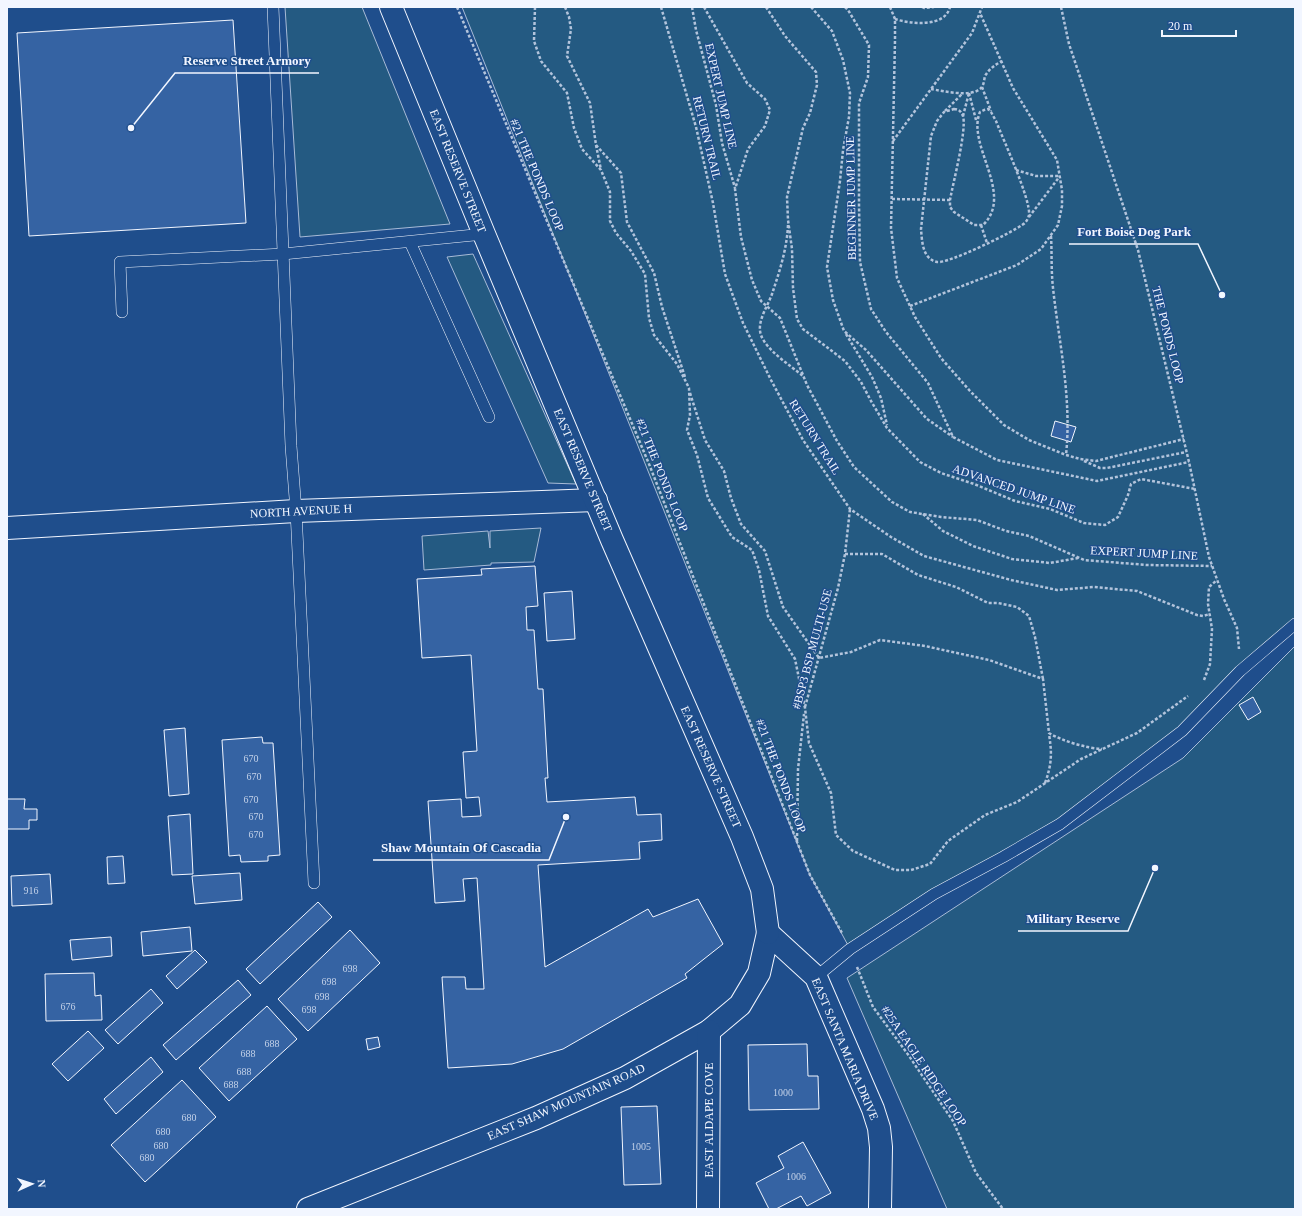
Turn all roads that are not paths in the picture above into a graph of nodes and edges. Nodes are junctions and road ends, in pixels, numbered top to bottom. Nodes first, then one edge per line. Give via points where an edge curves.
1 (273, 7) edge
2 (391, 7) edge
3 (484, 234) junction
4 (410, 242) junction
5 (283, 254) junction
6 (122, 312) dead end
7 (489, 417) dead end
8 (596, 500) junction
9 (296, 511) junction
10 (7, 528) edge
11 (1295, 624) edge
12 (314, 883) dead end
13 (768, 933) junction
14 (816, 977) junction
15 (709, 1031) junction
16 (308, 1209) edge
17 (708, 1209) edge
18 (880, 1209) edge

1 - 5 lane
2 - 3 street, EAST RESERVE STREET
3 - 4 lane
3 - 8 street, EAST RESERVE STREET
4 - 5 lane
4 - 7 lane
5 - 6 lane via 120,262
5 - 9 lane
8 - 9 street, NORTH AVENUE H
8 - 13 street, EAST RESERVE STREET via 751,859 762,889
9 - 10 street, NORTH AVENUE H
9 - 12 lane
11 - 14 lane via 1240,671 1182,731 1060,824 934,894 850,949
13 - 14 street, EAST SANTA MARIA DRIVE
13 - 15 street, EAST SHAW MOUNTAIN ROAD via 759,973 740,1005
14 - 18 street, EAST SANTA MARIA DRIVE via 879,1128
15 - 16 street, EAST SHAW MOUNTAIN ROAD via 625,1078 536,1118
15 - 17 street, EAST ALDAPE COVE

